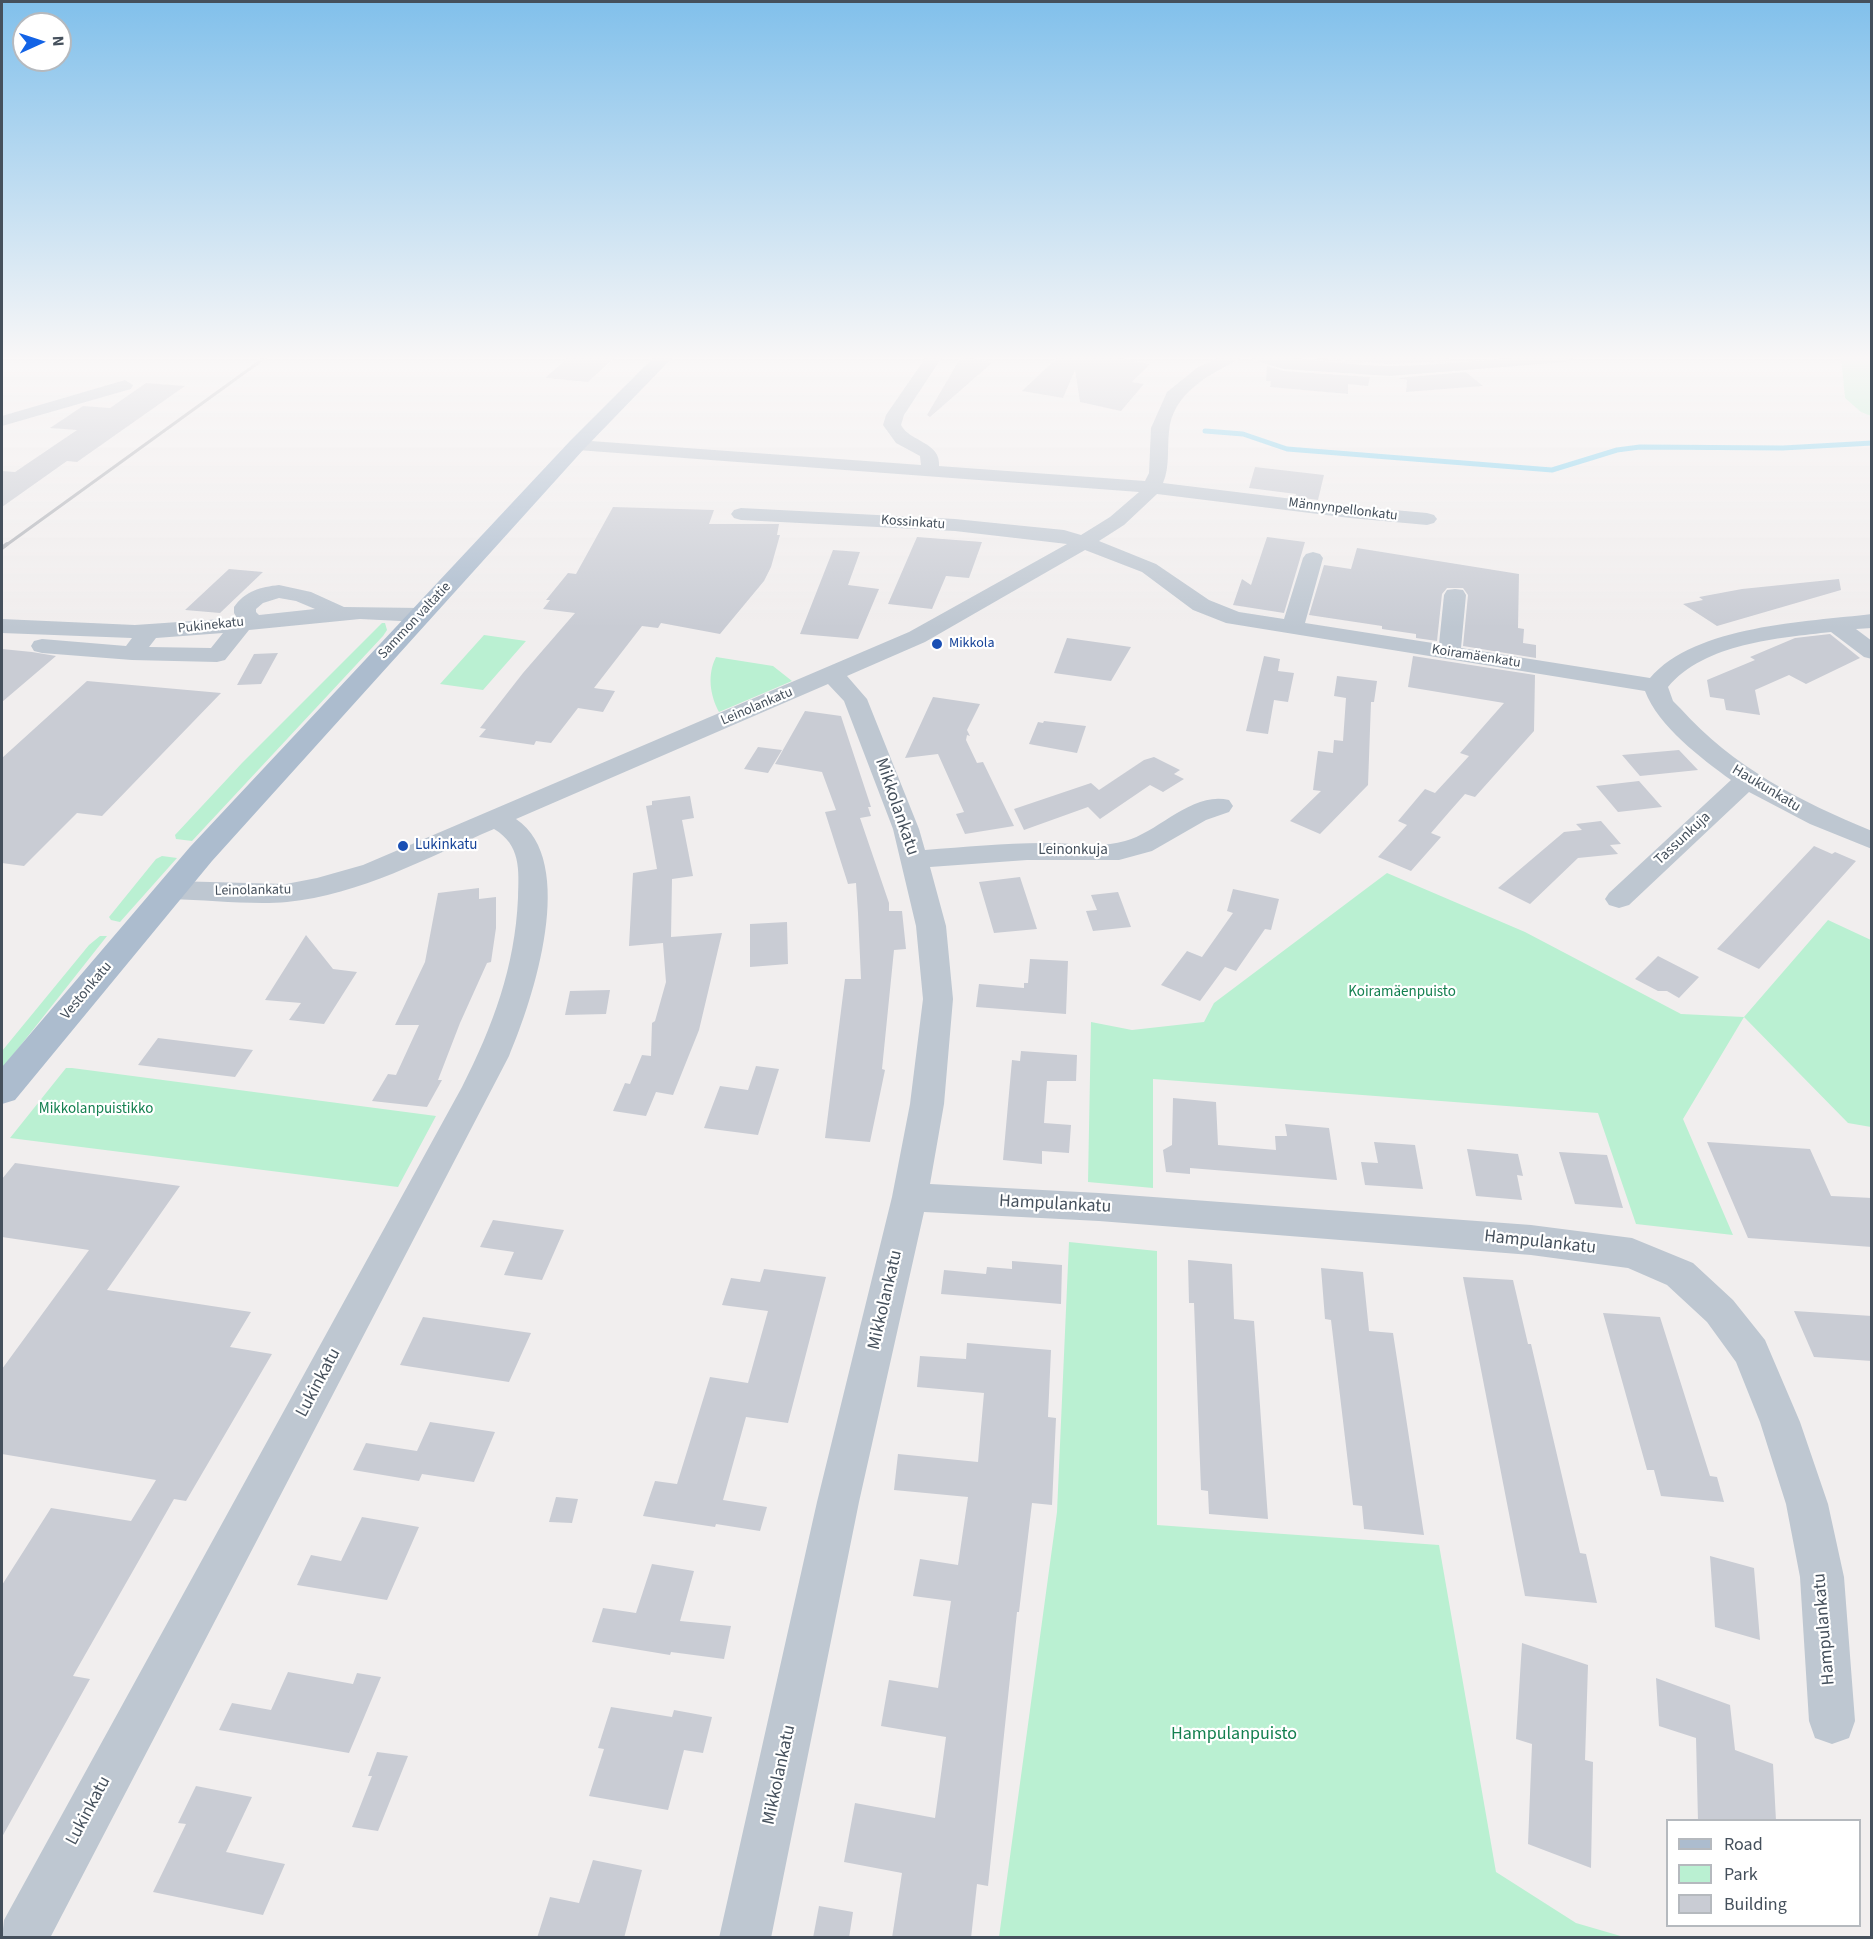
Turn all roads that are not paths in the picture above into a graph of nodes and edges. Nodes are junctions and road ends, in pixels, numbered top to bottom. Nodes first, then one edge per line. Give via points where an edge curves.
1 (575, 447) edge
2 (611, 447) edge
3 (922, 447) edge
4 (1159, 447) edge
5 (929, 471) junction
6 (1151, 488) junction
7 (741, 514) dead end
8 (1427, 519) dead end
9 (1084, 542) junction
10 (1313, 558) dead end
11 (1455, 595) dead end
12 (420, 615) junction
13 (1872, 621) edge
14 (248, 623) junction
15 (2, 626) edge
16 (1837, 626) junction
17 (50, 628) junction
18 (1292, 628) junction
19 (150, 630) junction
20 (132, 652) junction
21 (1449, 652) junction
22 (1872, 652) edge
23 (833, 675) junction
24 (1656, 686) junction
25 (1746, 780) junction
26 (1220, 806) dead end
27 (497, 819) junction
28 (1872, 841) edge
29 (915, 860) junction
30 (172, 890) junction
31 (1619, 898) dead end
32 (2, 1091) edge
33 (910, 1197) junction
34 (1832, 1721) dead end
35 (22, 1938) edge
36 (745, 1938) edge

1 - 12 main road, Sammon valtatie
2 - 5 street, Männynpellonkatu
3 - 5 street via 930,454
4 - 6 street, Leinolankatu via 1158,472
5 - 6 street, Männynpellonkatu
6 - 8 street, Männynpellonkatu
6 - 9 street, Leinolankatu via 1130,512
7 - 9 street, Kossinkatu via 1026,531
9 - 18 street, Koiramäenkatu via 1149,568 1211,610
9 - 23 street, Leinolankatu via 956,616
10 - 18 street
11 - 21 street
12 - 14 street, Pukinekatu via 338,613
12 - 30 main road, Sammon valtatie
13 - 16 street
14 - 19 street, Pukinekatu
14 - 20 street via 217,655
15 - 17 street, Pukinekatu
16 - 22 street
16 - 24 street via 1732,640 1682,663
17 - 19 street, Pukinekatu
17 - 20 street via 33,645
18 - 21 street, Koiramäenkatu
19 - 20 street
21 - 24 street, Koiramäenkatu
23 - 27 street, Leinolankatu
23 - 29 street, Mikkolankatu via 855,699 879,754
24 - 25 street, Haukunkatu via 1660,698 1693,737
25 - 28 street, Haukunkatu via 1804,812
25 - 31 street, Tassunkuja
26 - 29 street, Leinonkuja via 1194,815 1150,842 1117,852 1027,851
27 - 30 street, Leinolankatu via 373,871 320,887 286,893
27 - 35 street, Lukinkatu via 524,838 531,865 529,950 510,1020 446,1149
29 - 33 street, Mikkolankatu via 931,926 938,999 927,1104
30 - 32 main road, Vestonkatu
33 - 34 street, Hampulankatu via 1099,1207 1531,1240 1632,1253 1680,1274 1720,1311 1751,1352 1780,1422 1807,1504 1822,1576
33 - 36 street, Mikkolankatu via 838,1502

